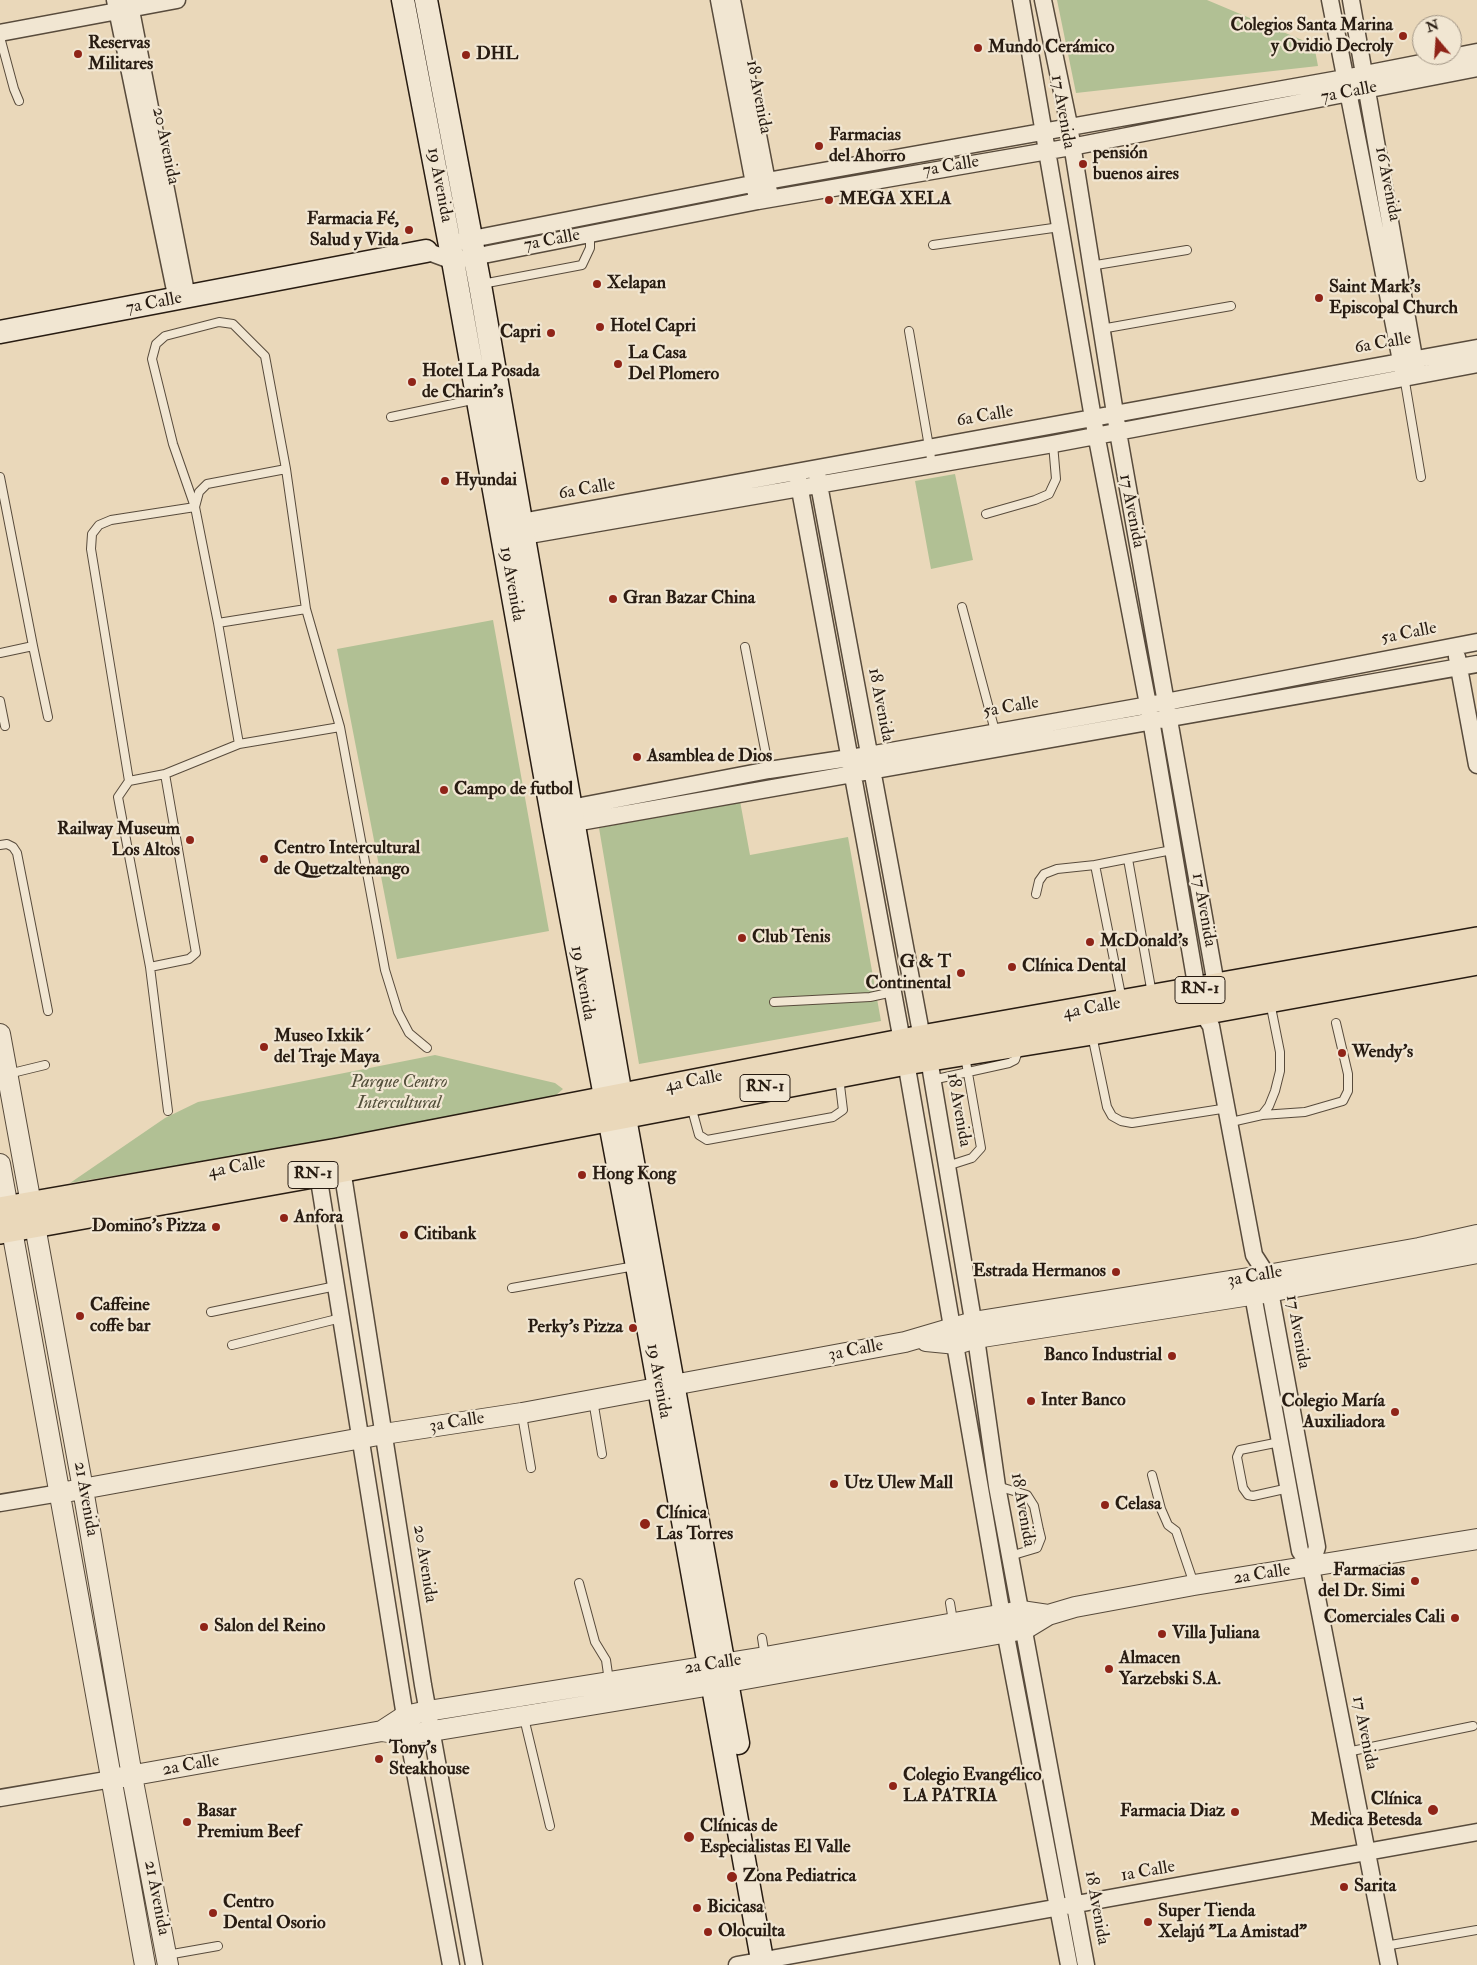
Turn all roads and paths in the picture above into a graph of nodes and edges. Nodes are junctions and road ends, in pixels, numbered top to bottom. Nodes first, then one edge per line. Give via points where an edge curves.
1 (177, 0) edge
2 (403, 0) edge
3 (426, 0) edge
4 (719, 0) edge
5 (732, 0) edge
6 (1021, 0) edge
7 (1043, 0) edge
8 (1330, 0) edge
9 (1352, 0) edge
10 (123, 5) edge
11 (0, 33) edge
12 (0, 37) edge
13 (1477, 52) edge
14 (1477, 68) edge
15 (1365, 82) junction
16 (1347, 85) junction
17 (19, 101) dead end
18 (1069, 126) junction
19 (1045, 130) junction
20 (1071, 147) junction
21 (1049, 150) junction
22 (760, 182) junction
23 (764, 200) junction
24 (1060, 227) junction
25 (590, 233) junction
26 (933, 245) dead end
27 (462, 250) junction
28 (1187, 250) dead end
29 (426, 251) joint
30 (1090, 266) junction
31 (480, 285) junction
32 (182, 299) junction
33 (1232, 306) dead end
34 (1101, 329) junction
35 (909, 331) dead end
36 (0, 332) edge
37 (1477, 348) edge
38 (1477, 364) edge
39 (1409, 367) junction
40 (478, 399) junction
41 (1116, 414) junction
42 (391, 417) dead end
43 (1093, 418) junction
44 (1118, 432) junction
45 (1096, 436) junction
46 (1052, 444) junction
47 (929, 447) junction
48 (932, 464) junction
49 (286, 468) junction
50 (816, 468) junction
51 (796, 472) junction
52 (0, 477) edge
53 (1421, 477) dead end
54 (819, 485) junction
55 (800, 489) junction
56 (195, 507) junction
57 (986, 514) dead end
58 (512, 530) junction
59 (962, 607) dead end
60 (306, 608) junction
61 (218, 623) junction
62 (1477, 642) edge
63 (1455, 645) junction
64 (33, 646) junction
65 (745, 648) dead end
66 (0, 653) edge
67 (1477, 664) edge
68 (1459, 667) junction
69 (0, 701) edge
70 (1168, 709) junction
71 (1149, 712) junction
72 (48, 717) dead end
73 (5, 726) dead end
74 (340, 727) junction
75 (994, 731) junction
76 (239, 744) junction
77 (870, 762) junction
78 (851, 765) junction
79 (1477, 765) edge
80 (769, 770) junction
81 (165, 774) junction
82 (129, 781) junction
83 (563, 817) junction
84 (0, 845) edge
85 (1172, 850) junction
86 (1128, 859) junction
87 (1095, 865) junction
88 (1036, 894) dead end
89 (1477, 940) edge
90 (1477, 962) edge
91 (150, 967) junction
92 (893, 992) junction
93 (1153, 998) junction
94 (1269, 999) junction
95 (774, 1002) dead end
96 (1122, 1003) junction
97 (1209, 1004) junction
98 (48, 1011) dead end
99 (1336, 1024) dead end
100 (1092, 1032) junction
101 (0, 1034) edge
102 (427, 1048) dead end
103 (918, 1056) junction
104 (966, 1064) junction
105 (45, 1065) dead end
106 (7, 1074) junction
107 (838, 1075) junction
108 (690, 1103) junction
109 (614, 1107) junction
110 (168, 1110) dead end
111 (1229, 1115) junction
112 (1262, 1115) junction
113 (0, 1164) edge
114 (947, 1166) junction
115 (342, 1169) junction
116 (318, 1174) junction
117 (14, 1218) edge
118 (1477, 1235) edge
119 (1477, 1253) edge
120 (1420, 1256) junction
121 (645, 1264) junction
122 (1259, 1285) junction
123 (336, 1286) junction
124 (512, 1288) dead end
125 (210, 1312) dead end
126 (342, 1318) junction
127 (974, 1330) junction
128 (955, 1336) junction
129 (232, 1345) dead end
130 (667, 1386) junction
131 (593, 1400) junction
132 (522, 1413) junction
133 (384, 1434) junction
134 (359, 1439) junction
135 (1281, 1442) junction
136 (602, 1454) dead end
137 (531, 1468) dead end
138 (1152, 1475) dead end
139 (997, 1486) junction
140 (1289, 1488) junction
141 (83, 1489) junction
142 (60, 1493) junction
143 (0, 1503) edge
144 (1477, 1539) edge
145 (1010, 1556) junction
146 (1311, 1567) junction
147 (580, 1583) dead end
148 (1194, 1585) junction
149 (950, 1604) dead end
150 (1013, 1622) junction
151 (953, 1624) junction
152 (718, 1673) junction
153 (609, 1682) junction
154 (428, 1711) junction
155 (405, 1716) junction
156 (524, 1718) junction
157 (1473, 1726) dead end
158 (382, 1731) junction
159 (432, 1732) junction
160 (408, 1736) junction
161 (1347, 1752) junction
162 (132, 1776) junction
163 (112, 1780) junction
164 (0, 1798) edge
165 (550, 1826) dead end
166 (1477, 1832) edge
167 (1367, 1854) junction
168 (1075, 1905) junction
169 (1058, 1908) junction
170 (1477, 1930) edge
171 (218, 1946) dead end
172 (1385, 1946) junction
173 (168, 1960) edge
174 (770, 1962) edge
175 (145, 1965) edge
176 (451, 1965) edge
177 (474, 1965) edge
178 (737, 1965) edge
179 (1069, 1965) edge
180 (1086, 1965) edge
181 (1389, 1965) edge

1 - 10 street
2 - 27 main road, 19 Avenida
3 - 27 main road, 19 Avenida
4 - 22 street, 18 Avenida
5 - 22 street, 18 Avenida
6 - 19 street, 17 Avenida
7 - 18 street, 17 Avenida
8 - 16 street, 16 Avenida
9 - 15 street, 16 Avenida
10 - 11 street
10 - 32 street, 20 Avenida
12 - 17 lane
13 - 15 street, 7a Calle
14 - 15 street, 7a Calle
15 - 16 street, 7a Calle
15 - 39 street, 16 Avenida
16 - 18 street, 7a Calle
16 - 20 street, 7a Calle
16 - 39 street, 16 Avenida
18 - 19 street, 7a Calle
18 - 20 street, 17 Avenida
19 - 21 street, 17 Avenida
19 - 22 street, 7a Calle
20 - 21 street, 7a Calle
20 - 30 street, 17 Avenida
21 - 23 street, 7a Calle
21 - 24 street, 17 Avenida
22 - 23 street, 18 Avenida
22 - 27 street, 7a Calle
23 - 25 street, 7a Calle
24 - 26 lane
24 - 43 street, 17 Avenida
25 - 27 street, 7a Calle
25 - 31 lane via 590,248 582,265
27 - 29 street, 7a Calle
27 - 31 main road, 19 Avenida
27 - 40 main road, 19 Avenida
28 - 30 lane
29 - 32 main road, 7a Calle
30 - 34 street, 17 Avenida
31 - 58 main road, 19 Avenida
32 - 36 main road, 7a Calle
33 - 34 lane
34 - 41 street, 17 Avenida
35 - 47 lane
37 - 39 street, 6a Calle
38 - 39 street, 6a Calle
39 - 41 street, 6a Calle
39 - 44 street, 6a Calle
39 - 53 lane
40 - 42 lane
40 - 58 main road, 19 Avenida
41 - 43 street, 6a Calle
41 - 44 street, 17 Avenida
43 - 45 street, 17 Avenida
43 - 47 street, 6a Calle
44 - 45 street, 6a Calle
44 - 70 street, 17 Avenida
45 - 46 street, 6a Calle
45 - 71 street, 17 Avenida
46 - 48 street, 6a Calle
46 - 57 lane via 1056,479 1049,494
47 - 48 lane
47 - 50 street, 6a Calle
48 - 54 street, 6a Calle
49 - 56 lane via 207,484 198,492
49 - 56 lane via 265,356 232,324 219,322 165,336 156,344 152,359 173,444
49 - 60 lane
50 - 51 street, 6a Calle
50 - 54 street, 18 Avenida
51 - 55 street, 18 Avenida
51 - 58 street, 6a Calle
52 - 64 lane
54 - 55 street, 6a Calle
54 - 77 street, 18 Avenida
55 - 58 street, 6a Calle
55 - 78 street, 18 Avenida
56 - 61 lane
56 - 82 lane via 111,520 99,525 92,534 91,549
58 - 83 main road, 19 Avenida
59 - 75 lane
60 - 61 lane
60 - 74 lane
61 - 76 lane
62 - 63 street, 5a Calle
63 - 68 street
63 - 70 street, 5a Calle
64 - 66 lane
64 - 72 lane
65 - 80 lane
67 - 68 street, 5a Calle
68 - 70 street, 5a Calle
68 - 79 street
69 - 73 lane
70 - 71 street, 5a Calle
70 - 97 street, 17 Avenida
71 - 75 street, 5a Calle
71 - 77 street, 5a Calle
71 - 85 street, 17 Avenida
74 - 76 lane
74 - 102 lane via 385,970 398,1012 409,1033
75 - 77 street, 5a Calle
76 - 81 lane
77 - 78 street, 5a Calle
77 - 103 street, 18 Avenida
78 - 80 street, 5a Calle
78 - 83 street, 5a Calle
78 - 92 street, 18 Avenida
80 - 83 street, 5a Calle
81 - 82 lane
81 - 91 lane via 196,953 189,959
82 - 91 lane via 118,797
83 - 109 main road, 19 Avenida
84 - 98 lane via 7,844 17,853
85 - 86 lane
85 - 97 street, 17 Avenida
86 - 87 lane
86 - 93 lane
87 - 88 lane via 1057,869 1044,874
87 - 96 lane
89 - 97 main road, 4a Calle / RN-1
90 - 94 main road, 4a Calle / RN-1
91 - 110 lane
92 - 95 lane via 870,997
92 - 103 street, 18 Avenida
93 - 96 main road, 4a Calle / RN-1
93 - 97 main road, 4a Calle / RN-1
94 - 97 main road, 4a Calle / RN-1
94 - 112 lane via 1280,1052 1280,1071 1270,1106
96 - 103 main road, 4a Calle / RN-1
97 - 100 main road, 4a Calle / RN-1
97 - 111 street, 17 Avenida
99 - 112 lane via 1348,1074 1348,1091 1343,1102 1305,1112
100 - 104 main road, 4a Calle / RN-1 via 1020,1043
100 - 111 lane via 1107,1107 1112,1116 1132,1123
101 - 106 street, 21 Avenida
103 - 104 main road, 4a Calle / RN-1
103 - 107 main road, 4a Calle / RN-1
103 - 109 main road, 4a Calle / RN-1
103 - 114 street, 18 Avenida
103 - 128 street, 18 Avenida
104 - 114 lane via 981,1148 972,1158
105 - 106 lane
106 - 117 street, 21 Avenida
107 - 108 main road, 4a Calle / RN-1
107 - 108 lane via 844,1104 838,1115 712,1140 699,1135
108 - 109 main road, 4a Calle / RN-1
109 - 115 main road, 4a Calle / RN-1
109 - 117 main road, 4a Calle / RN-1 via 338,1151
109 - 121 main road, 19 Avenida
111 - 112 lane
111 - 122 street, 17 Avenida
113 - 117 street, 21 Avenida
114 - 127 street, 18 Avenida
115 - 116 main road, 4a Calle / RN-1
115 - 133 street, 20 Avenida
116 - 117 main road, 4a Calle / RN-1
116 - 123 street
117 - 141 street, 21 Avenida
117 - 142 street, 21 Avenida
118 - 120 street, 3a Calle
119 - 120 street, 3a Calle
120 - 122 street, 3a Calle
121 - 124 lane
121 - 130 main road, 19 Avenida
122 - 127 street, 3a Calle
122 - 135 street, 17 Avenida
122 - 146 street, 17 Avenida via 1317,1547
123 - 125 lane
123 - 126 street
126 - 129 lane
126 - 134 street
127 - 128 street, 3a Calle
127 - 139 street, 18 Avenida
128 - 130 street, 3a Calle
128 - 150 street, 18 Avenida
130 - 131 street, 3a Calle
130 - 152 main road, 19 Avenida
131 - 132 street, 3a Calle
131 - 136 lane
132 - 133 street, 3a Calle
132 - 137 lane
133 - 134 street, 3a Calle
133 - 154 street, 20 Avenida
134 - 141 street, 3a Calle
134 - 155 street
135 - 140 street, 17 Avenida
135 - 140 lane via 1240,1450 1237,1457 1243,1488 1248,1495
138 - 148 lane via 1161,1509 1168,1525 1176,1531
139 - 145 street, 18 Avenida
139 - 145 lane via 1027,1495 1034,1506 1040,1530 1037,1548
140 - 146 street, 17 Avenida via 1300,1551
141 - 142 street, 3a Calle
141 - 162 street, 21 Avenida
142 - 143 street, 3a Calle
142 - 163 street, 21 Avenida
144 - 146 street, 2a Calle
145 - 150 street, 18 Avenida
146 - 148 street, 2a Calle
146 - 161 street, 17 Avenida
147 - 153 lane via 595,1642 606,1660
148 - 150 street, 2a Calle
149 - 151 lane
150 - 151 street, 2a Calle
150 - 152 street, 2a Calle
150 - 168 street, 18 Avenida
150 - 169 street, 18 Avenida
151 - 152 street, 2a Calle via 764,1648
152 - 153 street, 2a Calle
152 - 156 street, 2a Calle
152 - 174 main road, 19 Avenida
153 - 154 street, 2a Calle
154 - 155 street, 2a Calle
154 - 159 street, 20 Avenida
155 - 158 street, 2a Calle
155 - 160 street
156 - 159 street, 2a Calle
156 - 165 lane
157 - 161 lane
158 - 160 street, 2a Calle
158 - 162 street, 2a Calle
159 - 160 street, 2a Calle
159 - 177 street, 20 Avenida
160 - 176 street
161 - 167 street, 17 Avenida
162 - 163 street, 2a Calle
162 - 173 street, 21 Avenida
163 - 164 street, 2a Calle
163 - 175 street, 21 Avenida
166 - 167 street, 1a Calle
167 - 168 street, 1a Calle
167 - 172 street, 17 Avenida
168 - 169 street, 1a Calle
168 - 180 street, 18 Avenida
169 - 174 street, 1a Calle
169 - 179 street, 18 Avenida
170 - 172 lane
171 - 173 lane
172 - 181 street, 17 Avenida
174 - 178 street, 1a Calle

